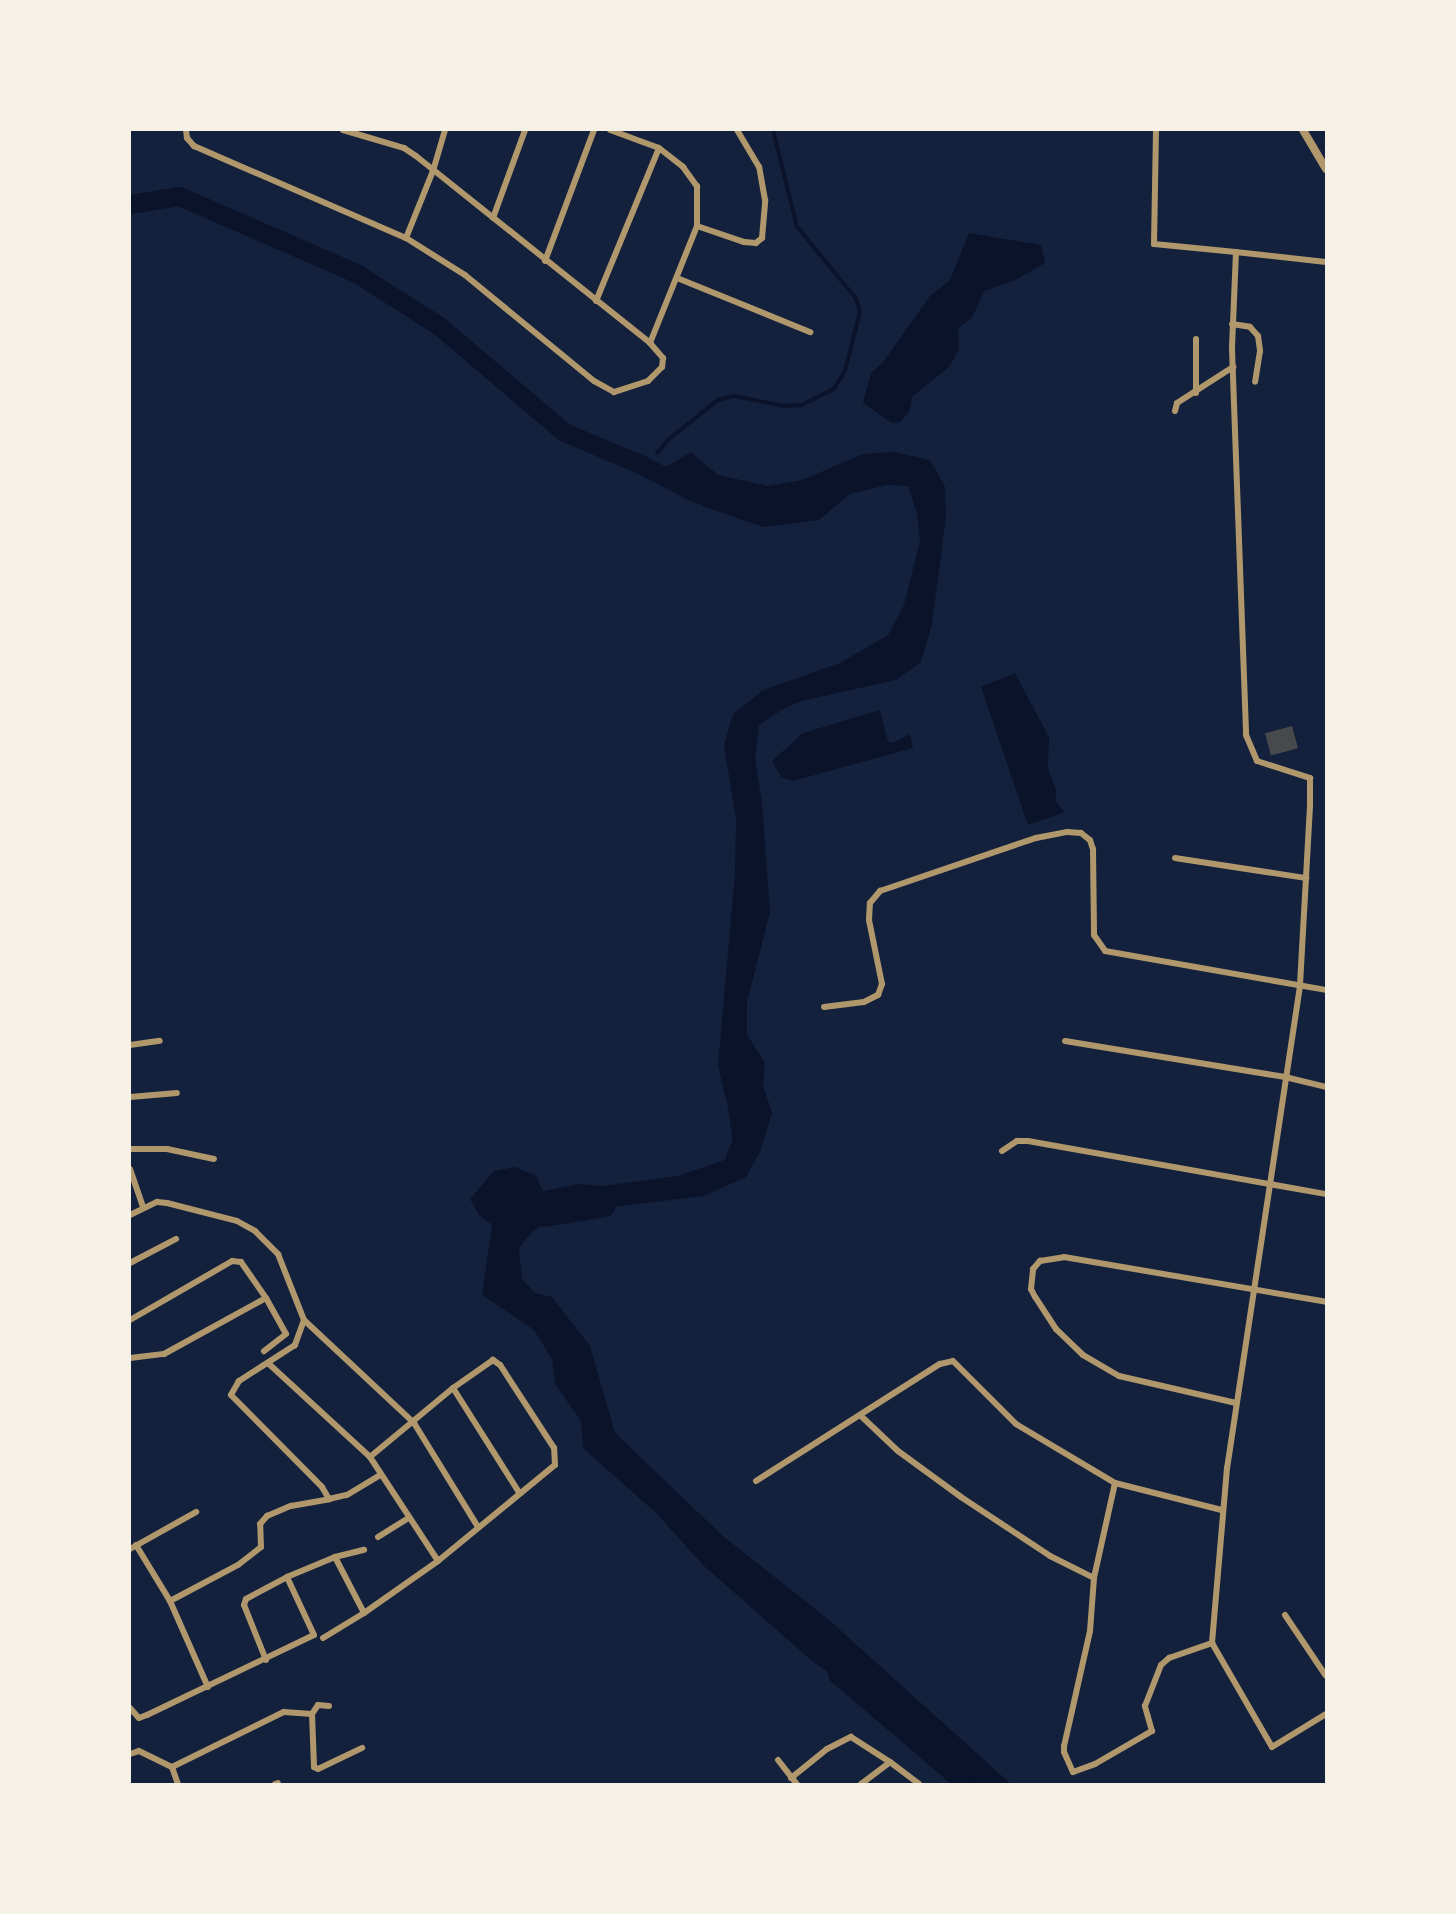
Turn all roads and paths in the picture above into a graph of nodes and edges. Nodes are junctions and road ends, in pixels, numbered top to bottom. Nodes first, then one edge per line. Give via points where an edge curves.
1 (186, 130) edge
2 (343, 130) edge
3 (445, 130) edge
4 (525, 130) edge
5 (594, 130) edge
6 (610, 130) edge
7 (737, 130) edge
8 (1156, 130) edge
9 (1303, 130) edge
10 (659, 148) junction
11 (1326, 169) edge
12 (433, 171) junction
13 (493, 218) junction
14 (697, 226) junction
15 (405, 238) junction
16 (1236, 251) junction
17 (545, 261) junction
18 (1326, 262) edge
19 (677, 278) junction
20 (596, 301) junction
21 (1232, 324) junction
22 (810, 332) dead end
23 (1196, 339) dead end
24 (650, 343) junction
25 (1233, 367) junction
26 (1255, 382) dead end
27 (1196, 393) junction
28 (1175, 411) dead end
29 (1175, 858) dead end
30 (1306, 878) junction
31 (1300, 986) junction
32 (1326, 990) edge
33 (824, 1007) dead end
34 (160, 1041) dead end
35 (1065, 1041) dead end
36 (130, 1045) edge
37 (1285, 1077) junction
38 (1326, 1087) edge
39 (177, 1093) dead end
40 (130, 1097) edge
41 (130, 1149) edge
42 (1002, 1151) dead end
43 (214, 1159) dead end
44 (130, 1168) edge
45 (1269, 1182) junction
46 (1326, 1194) edge
47 (144, 1207) junction
48 (130, 1215) edge
49 (176, 1239) dead end
50 (130, 1263) edge
51 (1252, 1289) junction
52 (266, 1298) junction
53 (1326, 1301) edge
54 (130, 1320) edge
55 (304, 1320) junction
56 (264, 1351) dead end
57 (130, 1358) edge
58 (269, 1364) junction
59 (453, 1388) junction
60 (1236, 1403) junction
61 (860, 1415) junction
62 (414, 1423) junction
63 (370, 1457) junction
64 (380, 1475) junction
65 (756, 1481) dead end
66 (1115, 1483) junction
67 (520, 1494) junction
68 (329, 1499) junction
69 (1222, 1510) junction
70 (196, 1512) dead end
71 (409, 1518) junction
72 (478, 1527) junction
73 (378, 1537) dead end
74 (133, 1547) edge
75 (364, 1550) dead end
76 (335, 1557) junction
77 (438, 1561) junction
78 (287, 1577) junction
79 (1094, 1578) junction
80 (170, 1601) junction
81 (365, 1614) junction
82 (1285, 1615) dead end
83 (323, 1637) dead end
84 (1212, 1643) junction
85 (266, 1660) junction
86 (1326, 1676) edge
87 (208, 1687) junction
88 (329, 1706) dead end
89 (130, 1708) edge
90 (309, 1714) junction
91 (1326, 1714) edge
92 (362, 1748) dead end
93 (130, 1754) edge
94 (778, 1760) dead end
95 (890, 1762) junction
96 (172, 1767) junction
97 (791, 1778) junction
98 (178, 1784) edge
99 (797, 1784) edge
100 (861, 1784) edge
101 (919, 1784) edge

1 - 15 street via 194,146
2 - 12 street via 404,148
3 - 12 street
4 - 13 street
5 - 17 street
6 - 10 street
7 - 14 street via 759,167 765,200 762,238 756,243 744,242
8 - 16 street via 1154,244
9 - 11 street
10 - 14 street via 683,167 696,186
10 - 20 street
12 - 13 street
12 - 15 street
13 - 17 street
14 - 19 street
15 - 24 street via 465,275 594,381 614,392 658,373 663,358
16 - 18 street
16 - 21 street
17 - 20 street
19 - 22 street
19 - 24 street
20 - 24 street
21 - 25 street
21 - 26 street via 1250,327 1258,336
23 - 27 street
25 - 27 street
25 - 30 street via 1246,735 1257,761 1310,778
27 - 28 street via 1177,403
29 - 30 street
30 - 31 street
31 - 32 street
31 - 33 street via 1105,951 1094,936 1090,840 1081,833 1067,832 1036,838 880,891 870,903 869,920 882,984 878,995 864,1002
31 - 37 street
34 - 36 street
35 - 37 street
37 - 38 street
37 - 45 street
39 - 40 street
41 - 43 street via 167,1149
42 - 45 street via 1017,1141 1028,1142
44 - 47 street
45 - 46 street
45 - 51 street
47 - 48 street
47 - 55 street via 167,1203 237,1221 256,1231 278,1254
49 - 50 street
51 - 53 street
51 - 60 street
51 - 60 street via 1064,1257 1040,1261 1033,1269 1035,1297 1056,1329 1083,1355 1119,1376
52 - 54 street via 241,1262 232,1261
52 - 56 street via 286,1335
52 - 57 street via 164,1354
55 - 58 street via 295,1345
55 - 62 street
58 - 63 street
58 - 68 street via 239,1381 231,1395 323,1487
59 - 62 street
59 - 67 street
59 - 67 street via 487,1362 496,1362 554,1448 555,1465
60 - 69 street
61 - 65 street
61 - 66 street via 940,1364 953,1362 1016,1424
61 - 79 street via 898,1451 991,1518
62 - 63 street
62 - 72 street
63 - 64 street
64 - 68 street via 347,1495
64 - 71 street
66 - 69 street
66 - 79 street
67 - 72 street
68 - 80 street via 267,1516 260,1524 261,1547 238,1565
69 - 84 street
70 - 74 street
71 - 73 street
71 - 77 street
72 - 77 street
74 - 80 street
75 - 76 street
76 - 78 street
76 - 81 street
77 - 81 street
78 - 85 street via 246,1599 244,1605
78 - 85 street via 314,1635
79 - 84 street via 1090,1631 1064,1745 1074,1773 1152,1731 1145,1706 1161,1665
80 - 87 street
81 - 83 street
82 - 86 street
84 - 91 street via 1272,1747
85 - 87 street
87 - 89 street via 139,1718
88 - 90 street via 318,1705
90 - 92 street via 314,1767
90 - 96 street via 281,1713
93 - 96 street via 139,1751
94 - 97 street
95 - 97 street via 852,1737 827,1749
95 - 100 street
95 - 101 street
96 - 98 street
97 - 99 street

